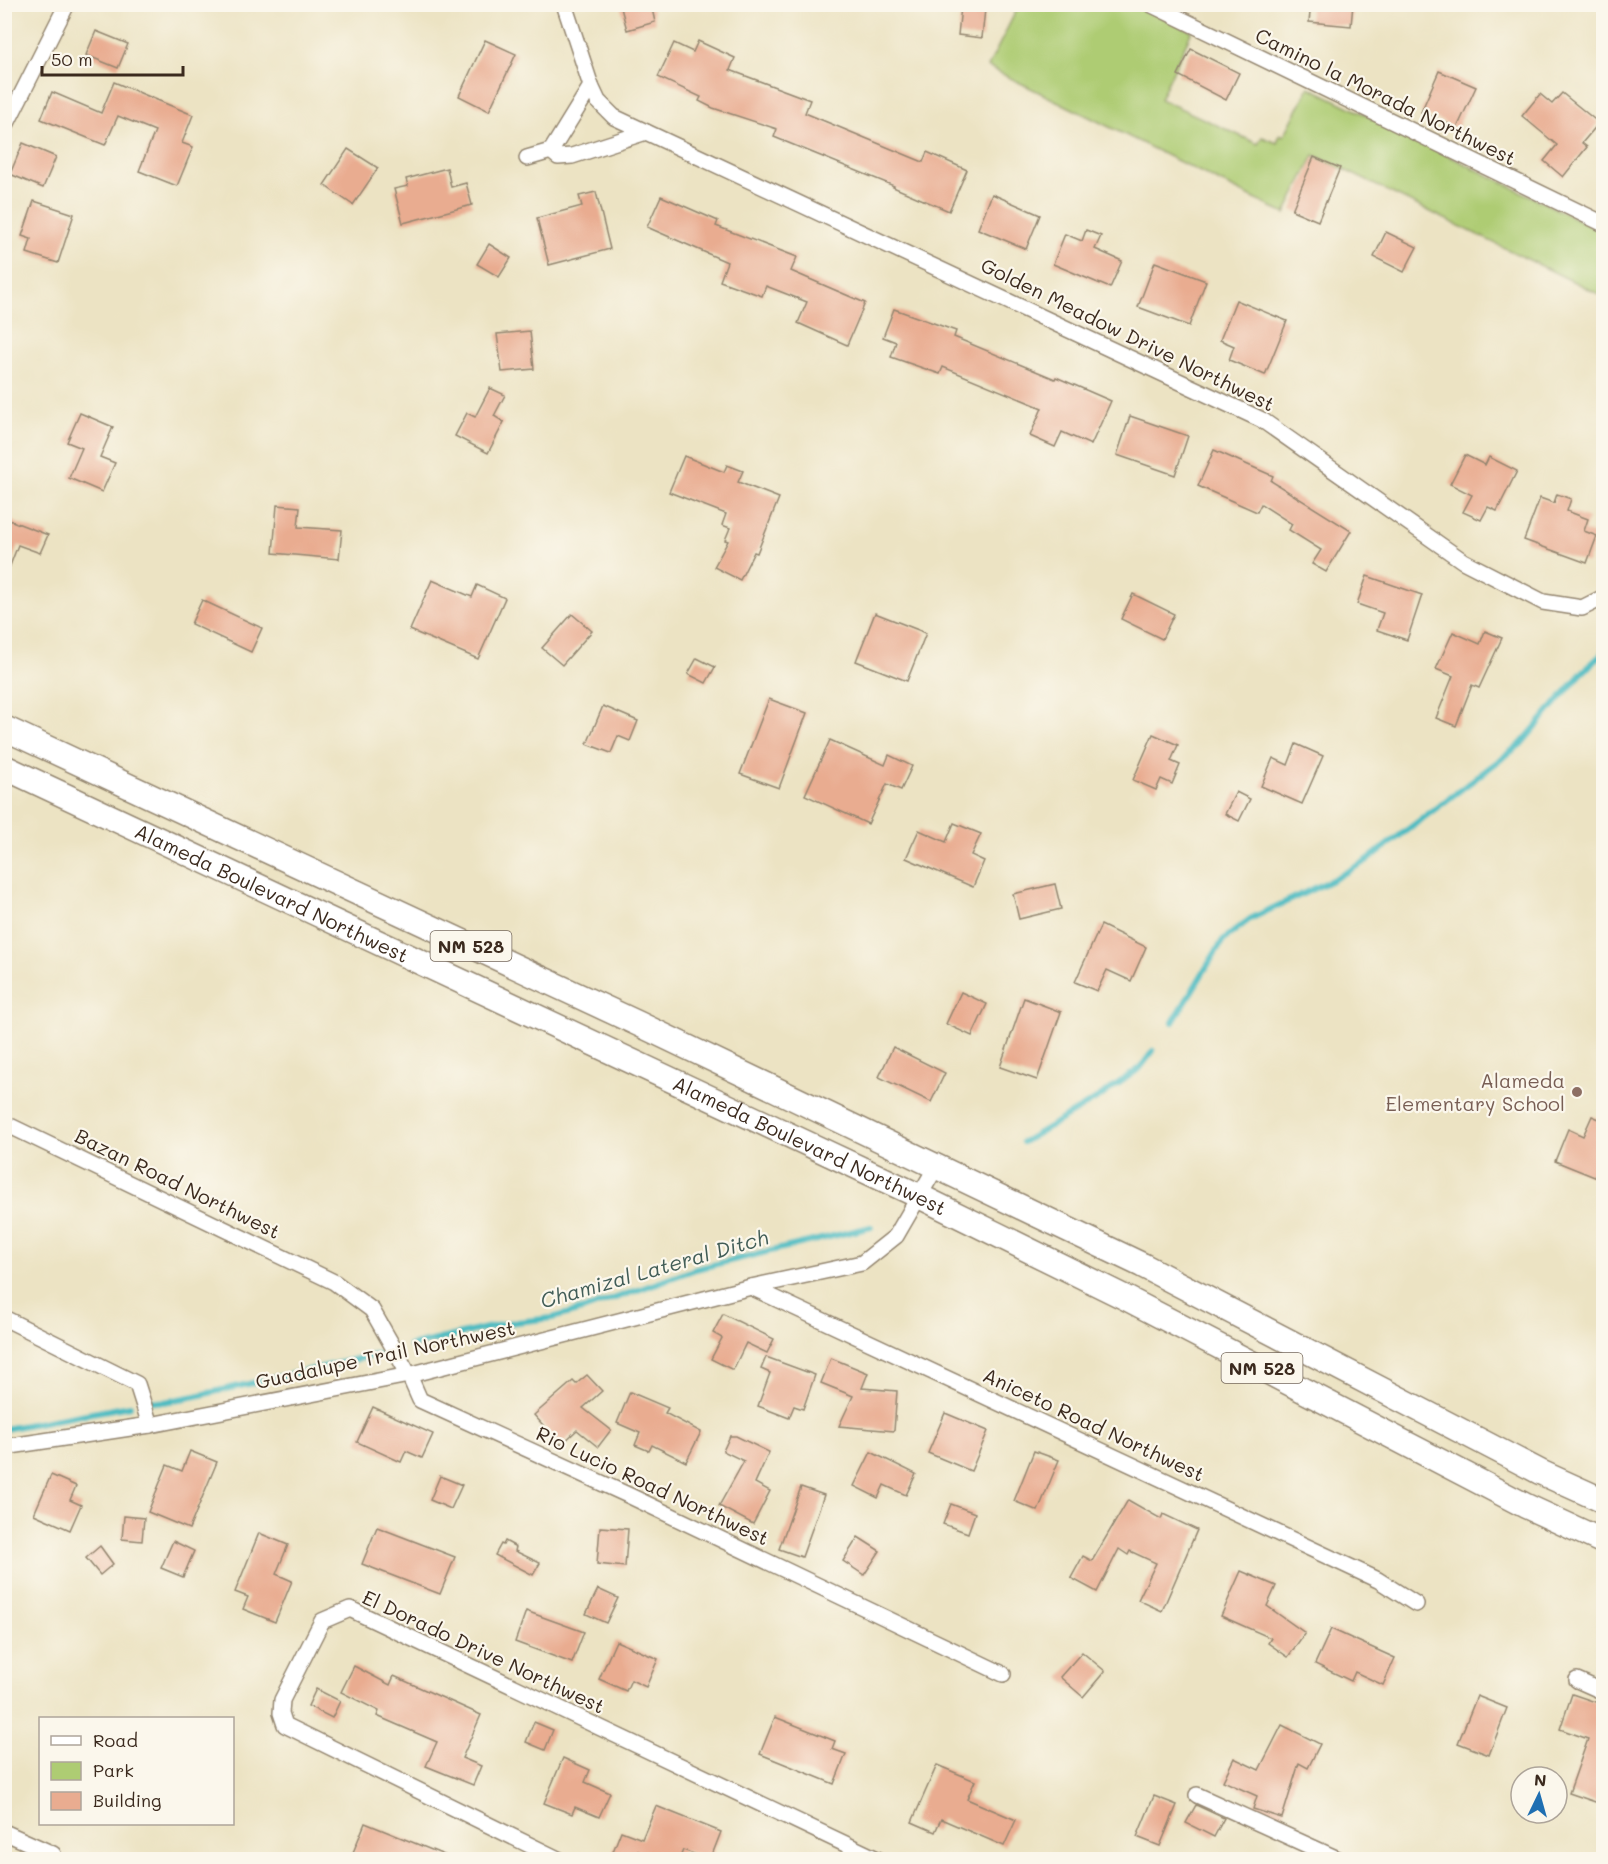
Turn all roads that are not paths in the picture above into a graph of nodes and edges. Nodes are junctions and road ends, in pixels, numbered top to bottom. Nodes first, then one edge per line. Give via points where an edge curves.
1 (67, 4) edge
2 (564, 4) edge
3 (1150, 4) edge
4 (591, 86) junction
5 (10, 102) edge
6 (4, 129) edge
7 (646, 132) junction
8 (551, 151) junction
9 (527, 158) dead end
10 (1604, 224) edge
11 (1604, 597) edge
12 (4, 728) edge
13 (4, 767) edge
14 (4, 1123) edge
15 (936, 1167) junction
16 (919, 1196) junction
17 (334, 1282) joint
18 (751, 1287) junction
19 (4, 1318) edge
20 (409, 1375) junction
21 (150, 1425) junction
22 (4, 1447) edge
23 (1604, 1501) edge
24 (1604, 1542) edge
25 (1416, 1604) dead end
26 (1003, 1674) dead end
27 (1577, 1680) dead end
28 (1604, 1692) edge
29 (1197, 1795) dead end
30 (4, 1832) edge
31 (53, 1854) dead end
32 (560, 1860) edge
33 (879, 1860) edge
34 (1340, 1860) edge

1 - 5 street
2 - 4 street, Golden Meadow Drive Northwest
3 - 10 street, Camino la Morada Northwest
4 - 7 street, Golden Meadow Drive Northwest via 598,101 614,117
4 - 8 street
5 - 6 street
7 - 8 street via 572,156 558,157
7 - 11 street, Golden Meadow Drive Northwest via 1235,405 1277,429 1463,561 1543,602 1582,608
8 - 9 street
12 - 15 main road, Alameda Boulevard Northwest / NM 528
13 - 16 main road, Alameda Boulevard Northwest / NM 528
14 - 17 street, Bazan Road Northwest
15 - 16 street, Guadalupe Trail Northwest
15 - 23 main road, Alameda Boulevard Northwest / NM 528 via 1142,1265 1540,1472
16 - 18 street, Guadalupe Trail Northwest via 896,1236 862,1263
16 - 24 main road, Alameda Boulevard Northwest / NM 528 via 1126,1298 1526,1506
17 - 20 street, Rio Lucio Road Northwest via 372,1310
18 - 20 street, Guadalupe Trail Northwest
18 - 25 street, Aniceto Road Northwest via 1378,1580
19 - 21 street via 137,1383
20 - 21 street, Guadalupe Trail Northwest
20 - 26 street, Rio Lucio Road Northwest via 420,1400
21 - 22 street, Guadalupe Trail Northwest
27 - 28 street
29 - 34 street
30 - 31 street
32 - 33 street, El Dorado Drive Northwest via 285,1725 282,1700 322,1621 350,1609

